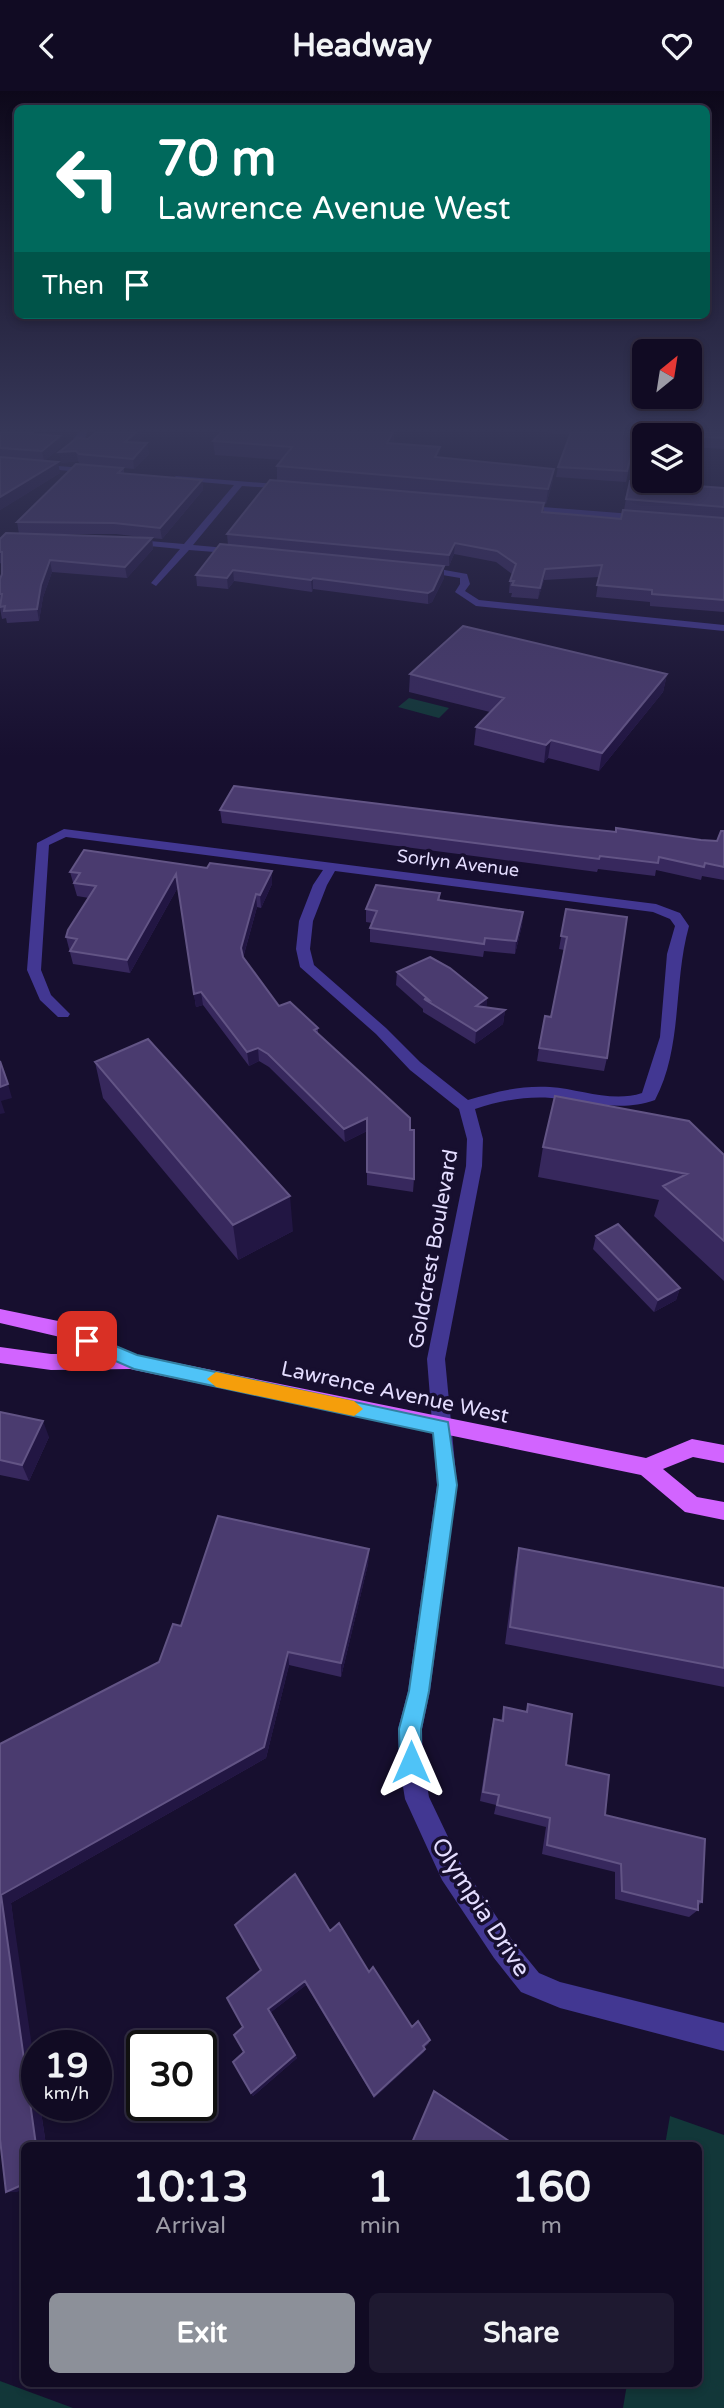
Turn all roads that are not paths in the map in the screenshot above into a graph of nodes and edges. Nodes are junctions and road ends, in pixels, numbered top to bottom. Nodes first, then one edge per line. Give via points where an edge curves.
1 (117, 540) edge
2 (191, 540) edge
3 (185, 547) junction
4 (248, 553) edge
5 (412, 569) edge
6 (156, 583) dead end
7 (724, 628) edge
8 (332, 866) junction
9 (62, 1014) dead end
10 (466, 1106) junction
11 (0, 1316) edge
12 (0, 1355) edge
13 (134, 1362) junction
14 (441, 1427) junction
15 (724, 1454) edge
16 (646, 1467) junction
17 (724, 1511) edge
18 (724, 2037) edge

1 - 3 street
2 - 3 street
3 - 4 street
3 - 6 street
5 - 7 street via 461,575 465,584 460,592 476,603
8 - 9 street, Sorlyn Avenue via 64,833 43,843 34,970 45,997
8 - 10 street via 306,921 303,949 307,967
8 - 10 street, Sorlyn Avenue via 656,908 675,916 682,926 674,954 666,1046 649,1096 624,1102 548,1092 489,1098
10 - 14 street, Goldcrest Boulevard via 475,1139 474,1166 436,1359
11 - 13 main road, Lawrence Avenue West via 63,1331
12 - 13 main road, Lawrence Avenue West via 51,1362
13 - 14 main road, Lawrence Avenue West
14 - 16 main road, Lawrence Avenue West
14 - 18 street, Olympia Drive via 447,1485 410,1729 416,1799 452,1871 530,1983 560,1995
15 - 16 main road via 692,1448
16 - 17 main road, Lawrence Avenue West via 692,1505

